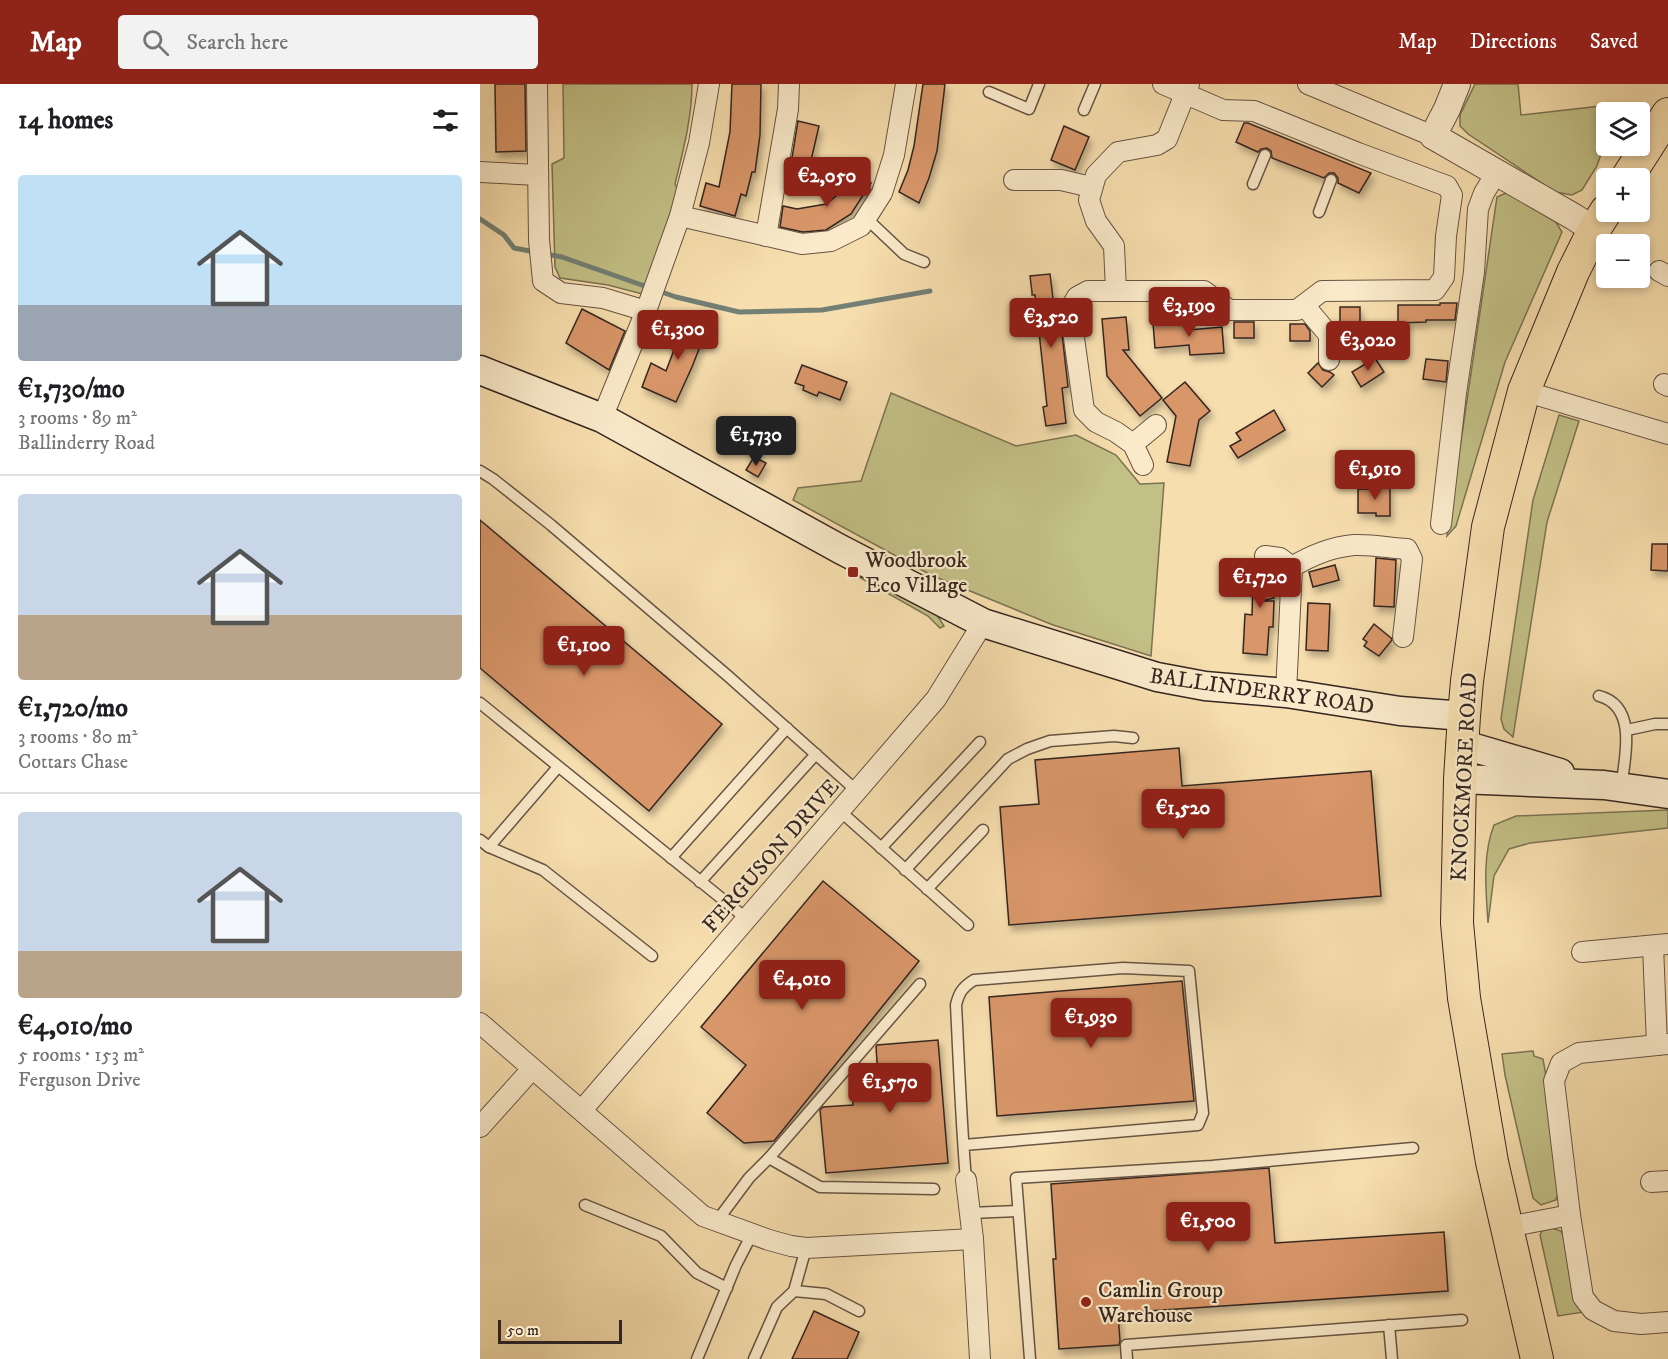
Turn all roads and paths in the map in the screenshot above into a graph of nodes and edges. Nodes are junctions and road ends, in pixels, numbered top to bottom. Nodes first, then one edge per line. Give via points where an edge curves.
1 (537, 84) edge
2 (710, 84) edge
3 (789, 84) edge
4 (906, 84) edge
5 (1039, 84) edge
6 (1095, 84) edge
7 (1163, 84) edge
8 (1308, 84) edge
9 (1457, 84) edge
10 (1187, 88) edge
11 (989, 92) dead end
12 (1084, 110) dead end
13 (1668, 114) edge
14 (1433, 136) junction
15 (1265, 154) dead end
16 (1633, 168) edge
17 (480, 172) edge
18 (1497, 172) junction
19 (538, 175) junction
20 (1014, 180) dead end
21 (1330, 180) dead end
22 (1253, 183) dead end
23 (1091, 187) junction
24 (1318, 212) dead end
25 (680, 216) junction
26 (866, 218) junction
27 (1596, 220) edge
28 (1599, 222) edge
29 (766, 236) junction
30 (924, 262) dead end
31 (1116, 291) junction
32 (648, 305) junction
33 (1304, 305) junction
34 (1329, 360) dead end
35 (480, 370) edge
36 (1524, 391) junction
37 (602, 418) junction
38 (1156, 425) dead end
39 (1668, 434) edge
40 (1133, 444) junction
41 (1143, 465) dead end
42 (480, 471) edge
43 (1441, 524) dead end
44 (1265, 556) dead end
45 (1292, 567) junction
46 (983, 623) junction
47 (1400, 623) dead end
48 (1286, 693) junction
49 (1599, 696) dead end
50 (480, 703) edge
51 (1668, 724) edge
52 (787, 728) junction
53 (1462, 730) junction
54 (1627, 730) junction
55 (1134, 738) dead end
56 (980, 742) dead end
57 (816, 754) junction
58 (558, 767) junction
59 (1460, 780) junction
60 (1612, 786) junction
61 (857, 791) junction
62 (1668, 794) edge
63 (840, 812) junction
64 (983, 830) dead end
65 (484, 844) edge
66 (881, 848) junction
67 (670, 858) junction
68 (905, 870) junction
69 (700, 882) junction
70 (927, 889) junction
71 (747, 919) junction
72 (968, 925) dead end
73 (1661, 945) edge
74 (1582, 952) dead end
75 (652, 956) dead end
76 (920, 984) dead end
77 (480, 1023) edge
78 (1663, 1044) edge
79 (532, 1069) junction
80 (582, 1110) junction
81 (480, 1127) edge
82 (964, 1145) junction
83 (1413, 1148) dead end
84 (769, 1158) junction
85 (966, 1180) joint
86 (934, 1189) dead end
87 (585, 1205) dead end
88 (1018, 1211) junction
89 (970, 1213) junction
90 (1570, 1215) junction
91 (717, 1221) junction
92 (1508, 1227) junction
93 (752, 1234) junction
94 (973, 1239) junction
95 (806, 1248) junction
96 (727, 1288) junction
97 (794, 1290) junction
98 (859, 1311) dead end
99 (1462, 1320) dead end
100 (1668, 1322) edge
101 (1389, 1325) junction
102 (697, 1359) edge
103 (754, 1359) edge
104 (980, 1359) edge
105 (1030, 1359) edge
106 (1127, 1359) edge
107 (1392, 1359) edge
108 (1537, 1359) edge

1 - 19 street
2 - 25 street
3 - 29 street
4 - 26 street via 894,154 882,193
5 - 11 lane via 1029,108
6 - 12 lane
7 - 10 street
8 - 14 street
9 - 14 street
10 - 23 street via 1167,139 1157,145 1118,152 1096,175
10 - 33 street via 1223,110 1254,111 1276,127 1341,154 1447,186 1452,195 1444,277 1435,290 1322,291
13 - 16 main road
14 - 18 street
15 - 22 lane
17 - 19 street
18 - 27 street via 1574,217
18 - 43 street via 1479,209
19 - 32 street via 543,281 561,293
20 - 23 street via 1061,180
21 - 24 lane
23 - 31 street via 1089,200 1096,221 1114,246
25 - 29 street
25 - 32 street
26 - 29 street via 861,226 831,241 802,244
26 - 30 lane via 904,254
28 - 36 main road, KNOCKMORE ROAD via 1573,272
31 - 33 street via 1204,291 1229,310 1297,310
31 - 40 street via 1088,291 1077,297 1070,309 1084,410 1096,422
32 - 37 street
33 - 34 street via 1329,336
35 - 37 main road, BALLINDERRY ROAD
36 - 39 street
36 - 53 main road, KNOCKMORE ROAD via 1488,527
37 - 46 main road, BALLINDERRY ROAD
38 - 40 street
40 - 41 street
42 - 52 lane via 551,525
44 - 45 street via 1280,558
45 - 47 street via 1308,557 1345,546 1407,549 1412,559
45 - 48 street
46 - 48 main road, BALLINDERRY ROAD via 1157,677 1205,686
46 - 61 street, FERGUSON DRIVE via 936,699
48 - 53 main road, BALLINDERRY ROAD via 1400,711
49 - 54 lane via 1618,708
50 - 58 lane
51 - 54 lane
52 - 57 lane
52 - 67 lane
53 - 59 main road, KNOCKMORE ROAD
53 - 60 main road, BALLINDERRY ROAD
54 - 60 lane
55 - 68 lane via 1050,741 1008,759
56 - 66 lane
57 - 61 lane
57 - 69 lane
58 - 65 lane
58 - 67 lane
59 - 60 main road, BALLINDERRY ROAD
59 - 92 main road, KNOCKMORE ROAD via 1457,923 1464,998 1492,1162
60 - 62 main road, BALLINDERRY ROAD
61 - 63 street, FERGUSON DRIVE
63 - 66 lane
63 - 71 street, FERGUSON DRIVE
64 - 70 lane
65 - 75 lane via 543,870
66 - 68 lane
67 - 69 lane
68 - 70 lane
69 - 71 lane
70 - 72 lane
71 - 80 street, FERGUSON DRIVE
73 - 74 street
73 - 78 street
76 - 84 lane
77 - 79 street
78 - 90 street via 1579,1053 1561,1063 1554,1082
79 - 80 street
79 - 81 street
80 - 91 street via 703,1216
82 - 82 lane via 1197,1125 1203,1113 1189,971 1123,968 974,980 964,986 956,1005
82 - 85 lane
83 - 88 lane via 1016,1178
84 - 86 lane via 820,1187
84 - 91 lane
85 - 89 street
87 - 96 lane via 661,1236 697,1273
88 - 89 lane
88 - 105 lane
89 - 94 street
90 - 92 street
90 - 100 street via 1583,1297 1593,1310 1614,1321
91 - 93 street
92 - 108 main road, KNOCKMORE ROAD
93 - 95 street
93 - 96 lane
94 - 95 street
94 - 104 street
95 - 97 lane
96 - 102 lane
97 - 98 lane via 826,1294
97 - 103 lane via 777,1307
99 - 101 lane
101 - 106 lane via 1126,1345
101 - 107 lane

